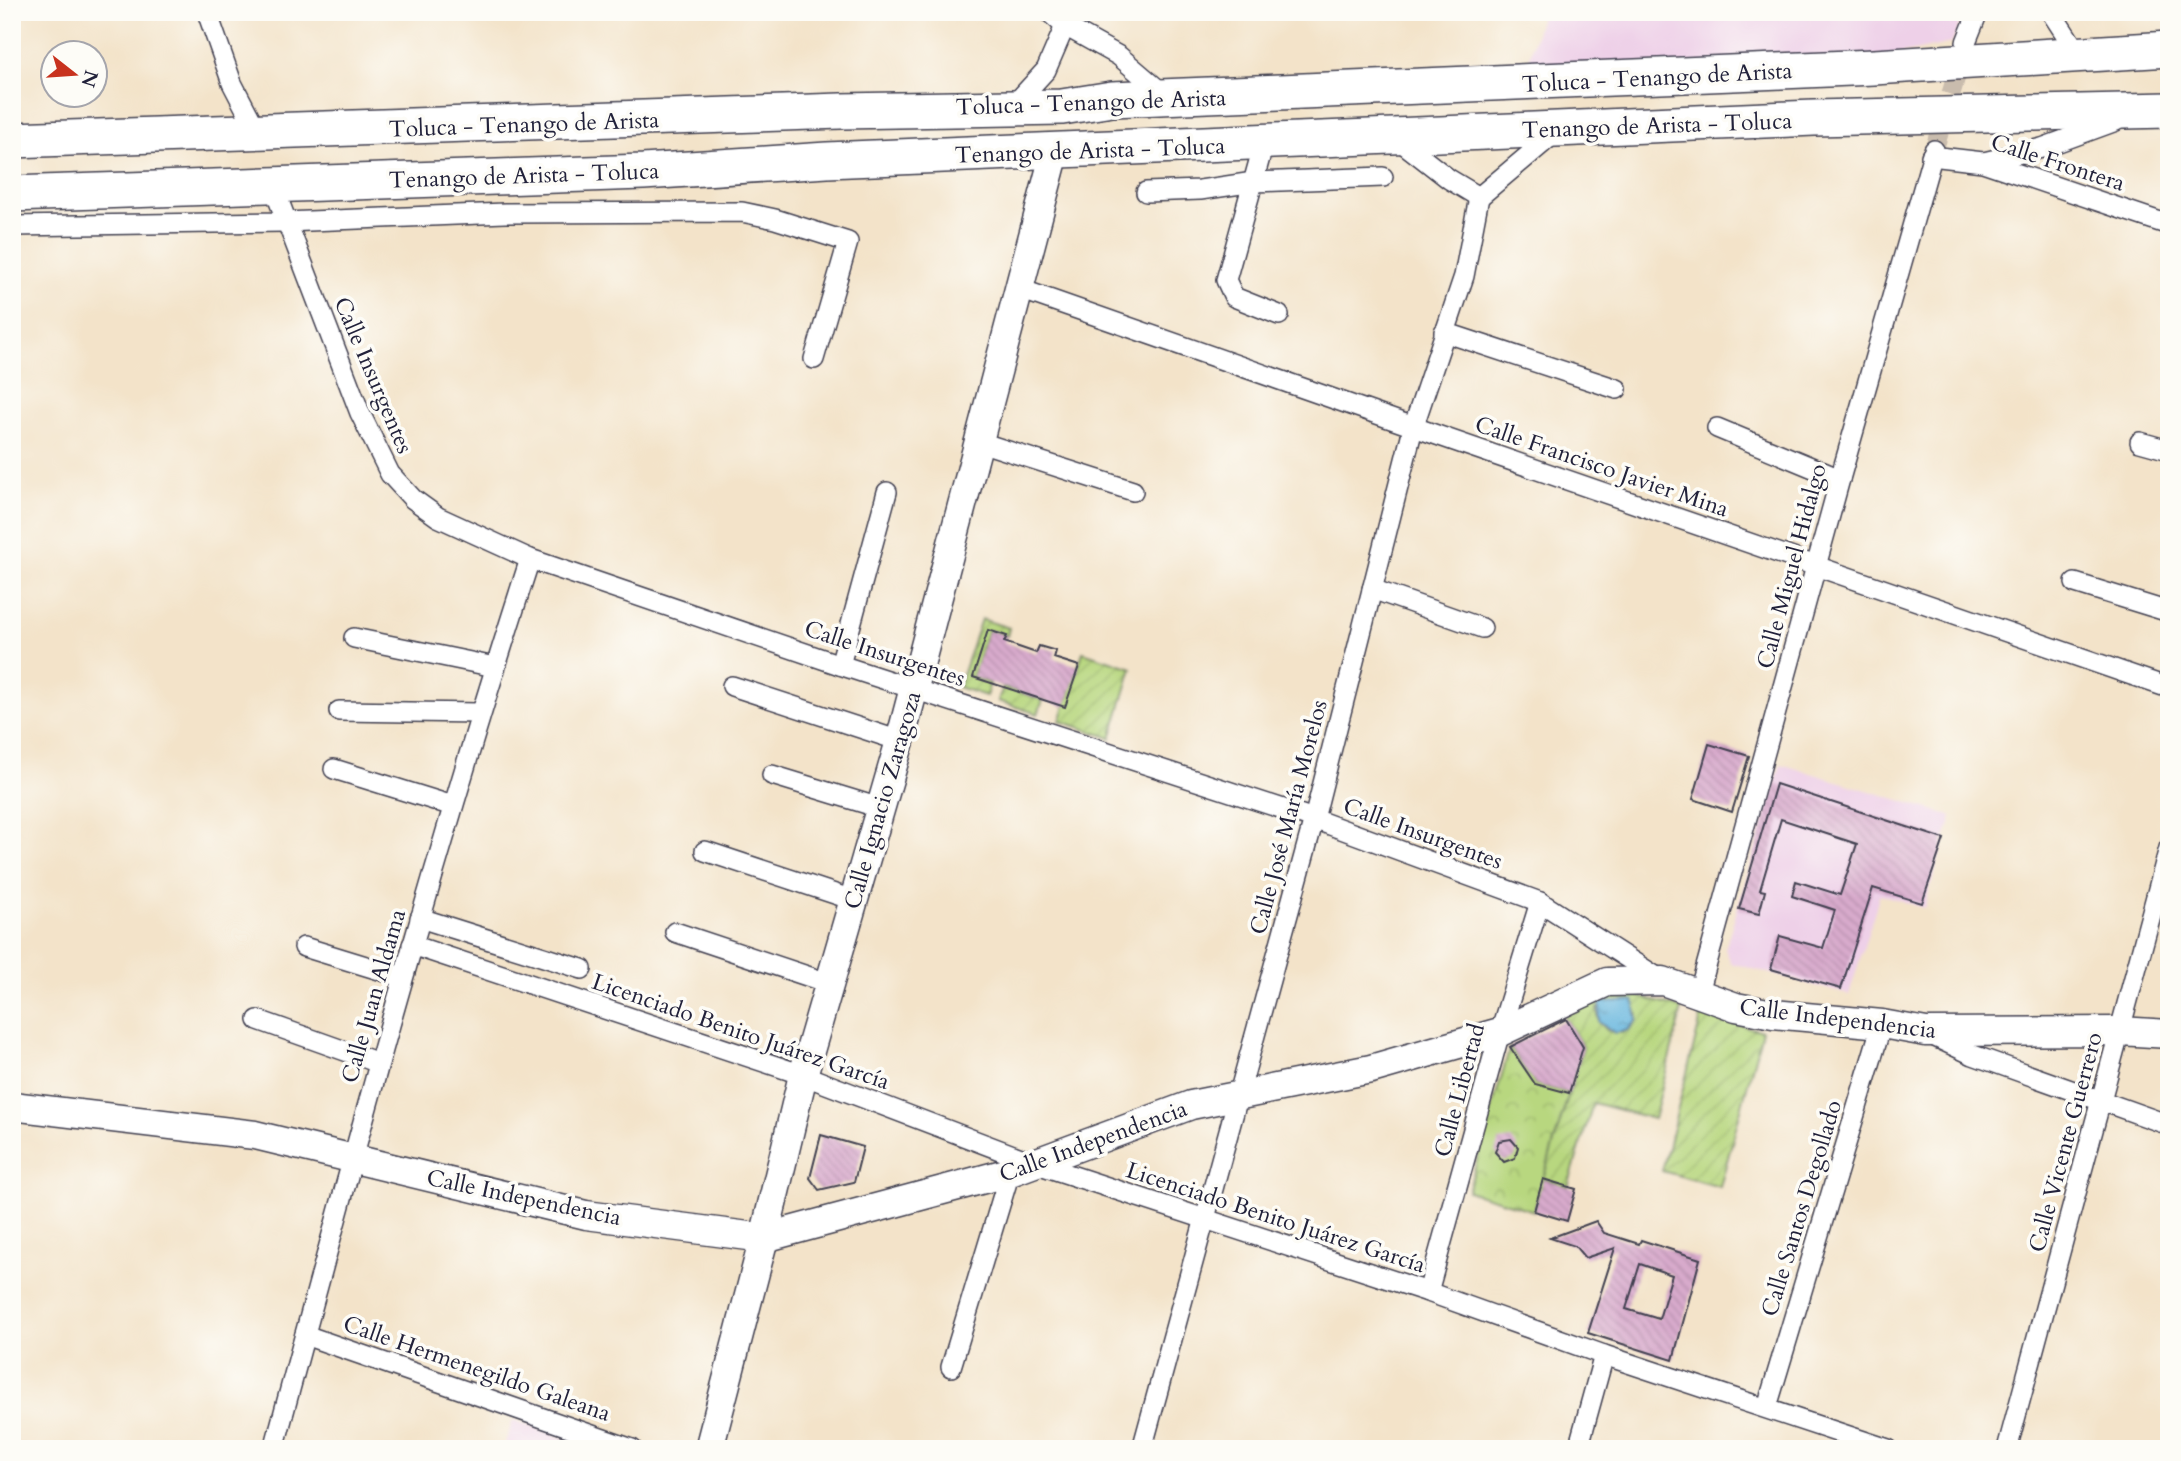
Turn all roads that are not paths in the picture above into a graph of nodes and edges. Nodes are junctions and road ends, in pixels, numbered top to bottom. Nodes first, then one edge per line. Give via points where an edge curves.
1 (207, 12) edge
2 (1049, 12) edge
3 (1978, 12) edge
4 (2051, 12) edge
5 (1071, 19) edge
6 (1966, 43) tunnel mouth
7 (2169, 49) edge
8 (2077, 52) junction
9 (1170, 99) junction
10 (1012, 107) junction
11 (2157, 110) edge
12 (1560, 128) junction
13 (258, 133) junction
14 (1394, 136) junction
15 (12, 140) edge
16 (1264, 143) junction
17 (1055, 152) junction
18 (1933, 153) joint
19 (1983, 162) junction
20 (1384, 177) dead end
21 (1254, 182) junction
22 (272, 183) junction
23 (1146, 192) dead end
24 (12, 194) edge
25 (1479, 197) junction
26 (285, 222) junction
27 (2169, 225) edge
28 (12, 226) edge
29 (1020, 289) junction
30 (1279, 315) dead end
31 (1444, 332) junction
32 (814, 359) dead end
33 (1617, 389) dead end
34 (1413, 428) junction
35 (1717, 428) dead end
36 (980, 442) junction
37 (2140, 442) dead end
38 (2169, 450) edge
39 (1840, 479) junction
40 (1133, 491) dead end
41 (887, 492) dead end
42 (530, 559) junction
43 (1818, 565) junction
44 (2075, 583) dead end
45 (1372, 589) junction
46 (2169, 612) edge
47 (1482, 628) dead end
48 (354, 638) dead end
49 (840, 666) junction
50 (495, 667) junction
51 (732, 686) dead end
52 (2169, 688) edge
53 (914, 689) junction
54 (339, 711) dead end
55 (480, 713) junction
56 (900, 741) junction
57 (334, 769) dead end
58 (772, 775) dead end
59 (453, 806) junction
60 (880, 808) junction
61 (1314, 819) junction
62 (2169, 848) edge
63 (705, 850) dead end
64 (853, 900) junction
65 (1540, 902) junction
66 (420, 918) junction
67 (675, 932) dead end
68 (412, 945) junction
69 (304, 947) dead end
70 (582, 969) dead end
71 (402, 977) junction
72 (1663, 981) junction
73 (828, 983) junction
74 (1698, 996) junction
75 (258, 1020) dead end
76 (1882, 1024) junction
77 (2120, 1031) junction
78 (1500, 1032) junction
79 (1926, 1032) junction
80 (2169, 1034) edge
81 (379, 1063) junction
82 (803, 1075) junction
83 (1238, 1094) junction
84 (2102, 1102) junction
85 (12, 1106) edge
86 (2169, 1125) edge
87 (354, 1156) junction
88 (1022, 1168) junction
89 (1204, 1221) junction
90 (764, 1238) junction
91 (1428, 1292) junction
92 (305, 1335) junction
93 (1604, 1355) junction
94 (951, 1367) dead end
95 (1767, 1407) junction
96 (274, 1449) edge
97 (632, 1449) edge
98 (709, 1449) edge
99 (1142, 1449) edge
100 (1578, 1449) edge
101 (1888, 1449) edge
102 (2007, 1449) edge

1 - 13 street via 232,83
2 - 5 street
3 - 6 street
4 - 8 street
5 - 9 street
5 - 10 street via 1046,70
7 - 8 highway, Toluca - Tenango de Arista
8 - 9 highway, Toluca - Tenango de Arista
9 - 10 highway, Toluca - Tenango de Arista
10 - 13 highway, Toluca - Tenango de Arista
11 - 12 highway, Tenango de Arista - Toluca
11 - 19 street
12 - 14 highway, Tenango de Arista - Toluca
12 - 25 street
13 - 15 highway, Toluca - Tenango de Arista
14 - 16 highway, Tenango de Arista - Toluca
14 - 25 street
16 - 17 highway, Tenango de Arista - Toluca
16 - 21 street
17 - 22 highway, Tenango de Arista - Toluca via 643,172
17 - 29 street, Calle Ignacio Zaragoza
18 - 19 street, Calle Frontera
18 - 39 street, Calle Miguel Hidalgo
19 - 27 street, Calle Frontera
20 - 21 street
21 - 23 street
21 - 30 street via 1226,280 1234,297
22 - 24 highway, Tenango de Arista - Toluca
22 - 26 street, Calle Insurgentes
25 - 31 street, Calle José María Morelos via 1464,276
26 - 28 street
26 - 32 street via 669,210 742,212 775,219 848,242
26 - 42 street, Calle Insurgentes via 360,413 390,474 438,517
29 - 34 street, Calle Francisco Javier Mina
29 - 36 street, Calle Ignacio Zaragoza
31 - 33 street
31 - 34 street, Calle José María Morelos
34 - 43 street, Calle Francisco Javier Mina
34 - 45 street, Calle José María Morelos
35 - 39 street
36 - 40 street
36 - 53 street, Calle Ignacio Zaragoza
37 - 38 street
39 - 43 street, Calle Miguel Hidalgo
41 - 49 street
42 - 49 street, Calle Insurgentes
42 - 50 street, Calle Juan Aldama
43 - 52 street, Calle Francisco Javier Mina
43 - 74 street, Calle Miguel Hidalgo
44 - 46 street
45 - 47 street
45 - 61 street, Calle José María Morelos
48 - 50 street
49 - 53 street, Calle Insurgentes
50 - 55 street, Calle Juan Aldama
51 - 56 street
53 - 56 street, Calle Ignacio Zaragoza
53 - 61 street, Calle Insurgentes
54 - 55 street
55 - 59 street, Calle Juan Aldama
56 - 60 street, Calle Ignacio Zaragoza
57 - 59 street
58 - 60 street
59 - 66 street, Calle Juan Aldama
60 - 64 street, Calle Ignacio Zaragoza
61 - 65 street, Calle Insurgentes
61 - 83 street, Calle José María Morelos
62 - 77 street, Calle Vicente Guerrero
63 - 64 street
64 - 73 street, Calle Ignacio Zaragoza
65 - 72 street, Calle Insurgentes
65 - 78 street, Calle Libertad
66 - 68 street, Calle Juan Aldama
66 - 70 street
67 - 73 street
68 - 71 street, Calle Juan Aldama
68 - 82 street, Licenciado Benito Juárez García
69 - 71 street
71 - 81 street, Calle Juan Aldama
72 - 74 street, Calle Independencia
72 - 78 street, Calle Independencia via 1607,982
73 - 82 street, Calle Ignacio Zaragoza
74 - 76 street, Calle Independencia via 1773,1014
75 - 81 street
76 - 79 street, Calle Independencia
76 - 95 street, Calle Santos Degollado
77 - 79 street, Calle Independencia
77 - 80 street, Calle Independencia
77 - 84 street, Calle Vicente Guerrero
78 - 83 street, Calle Independencia via 1371,1069
78 - 91 street, Calle Libertad
79 - 84 street via 1973,1055
81 - 87 street, Calle Juan Aldama
82 - 88 street, Licenciado Benito Juárez García
82 - 90 street, Calle Ignacio Zaragoza
83 - 88 street, Calle Independencia via 1191,1105
83 - 89 street, Calle José María Morelos
84 - 86 street
84 - 102 street, Calle Vicente Guerrero
85 - 87 street, Calle Independencia via 255,1135
87 - 90 street, Calle Independencia via 586,1215
87 - 92 street, Calle Juan Aldama
88 - 89 street, Licenciado Benito Juárez García
88 - 90 street, Calle Independencia
88 - 94 street
89 - 91 street, Licenciado Benito Juárez García
89 - 99 street, Calle José María Morelos
90 - 98 street, Calle Ignacio Zaragoza
91 - 93 street, Licenciado Benito Juárez García
92 - 96 street, Calle Juan Aldama
92 - 97 street, Calle Hermenegildo Galeana
93 - 95 street, Licenciado Benito Juárez García
93 - 100 street
95 - 101 street, Licenciado Benito Juárez García

